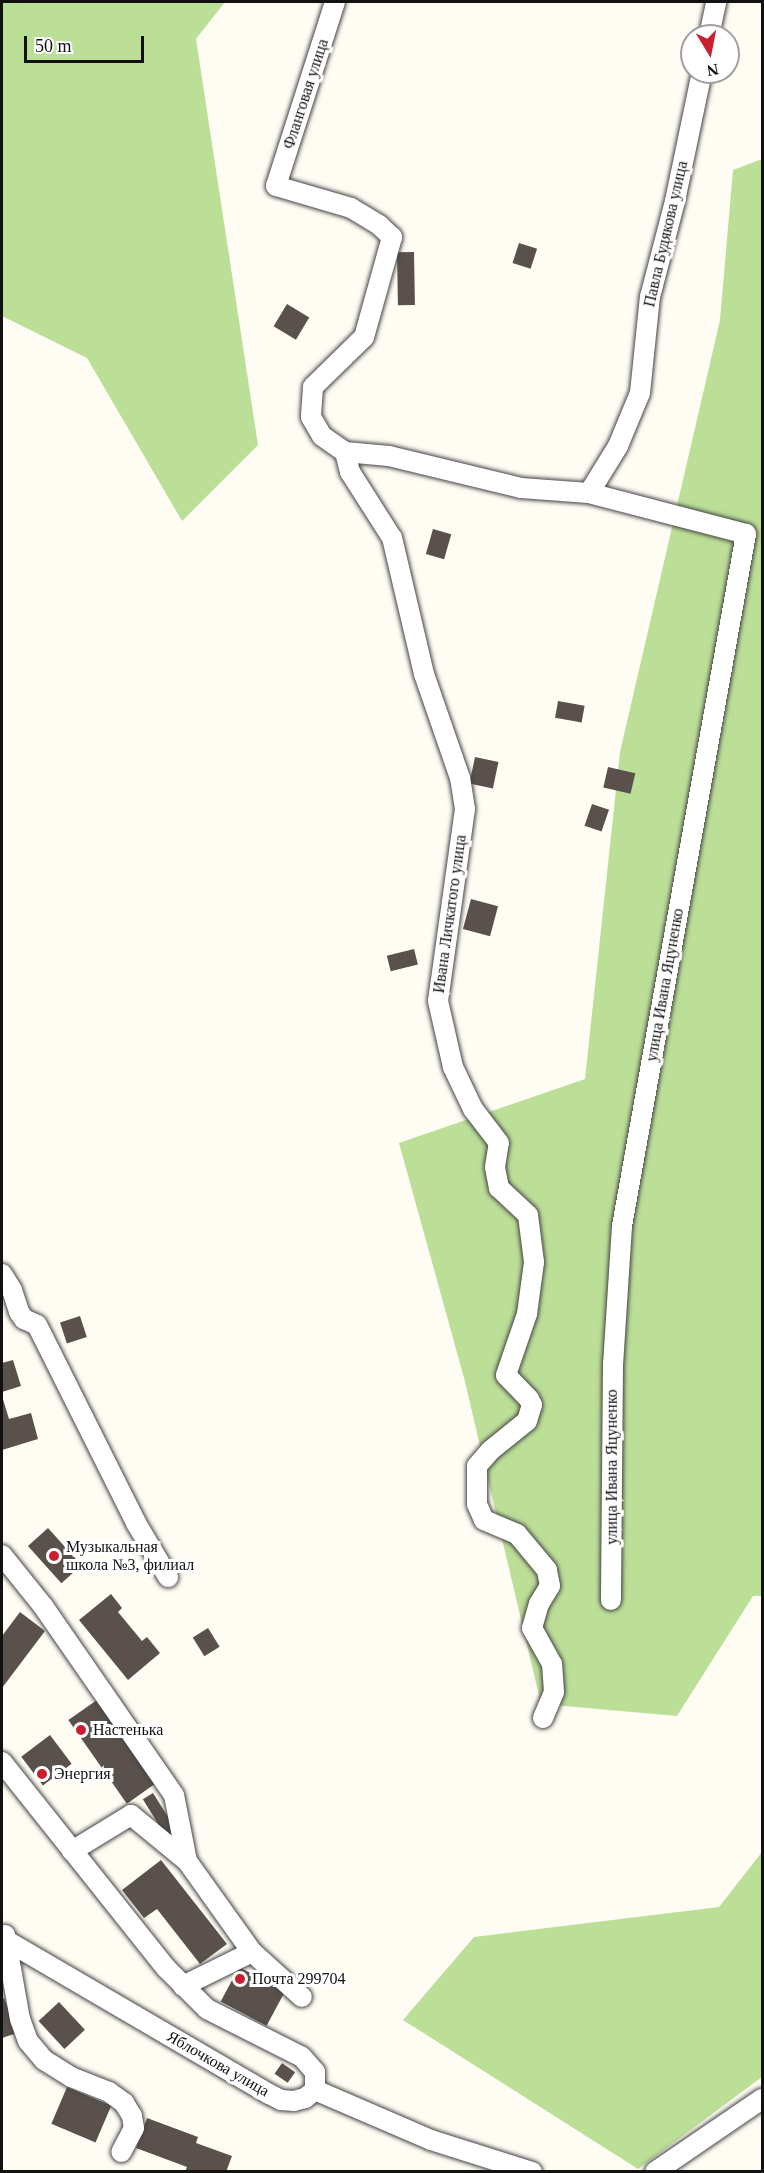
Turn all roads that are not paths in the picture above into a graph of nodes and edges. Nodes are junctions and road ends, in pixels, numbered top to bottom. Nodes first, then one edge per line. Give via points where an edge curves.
1 (335, 2) edge
2 (716, 2) edge
3 (711, 24) edge
4 (699, 84) edge
5 (345, 452) junction
6 (589, 493) junction
7 (2, 1274) edge
8 (2, 1555) edge
9 (168, 1577) dead end
10 (611, 1600) dead end
11 (543, 1718) dead end
12 (2, 1762) edge
13 (72, 1851) junction
14 (187, 1861) junction
15 (4, 1935) edge
16 (252, 1952) junction
17 (183, 1986) junction
18 (302, 1997) dead end
19 (315, 2090) junction
20 (762, 2099) edge
21 (122, 2152) dead end
22 (532, 2172) edge
23 (655, 2172) edge

1 - 5 street, Фланговая улица via 276,186 351,208 392,237 364,337 313,387 311,417 322,436
2 - 3 street
4 - 6 street, Павла Будякова улица via 650,297 639,393 618,446
5 - 6 street via 389,456 521,488
5 - 11 street, Ивана Личкатого улица via 350,472 392,538 424,675 462,788 465,809 438,1001 453,1067 473,1109 499,1143 495,1167 499,1188 528,1215 534,1262 528,1314 506,1375 532,1405 527,1420 477,1466 477,1504 484,1520 518,1534 548,1569 550,1586 539,1604 532,1628 552,1664 554,1692
6 - 10 street, улица Ивана Яцуненко via 746,534 622,1226 613,1364
7 - 9 street via 12,1290 18,1312 24,1320 37,1325 136,1523
8 - 14 street via 43,1606 174,1795
12 - 13 street
13 - 14 street via 131,1815
13 - 17 street
14 - 16 street
15 - 19 street, Яблочкова улица via 275,2097 294,2101
15 - 21 street via 28,2041 44,2060 71,2078 109,2092 124,2103 134,2128
16 - 17 street
16 - 18 street
17 - 19 street via 207,2009 302,2057 315,2072
19 - 22 street via 431,2140
20 - 23 street

